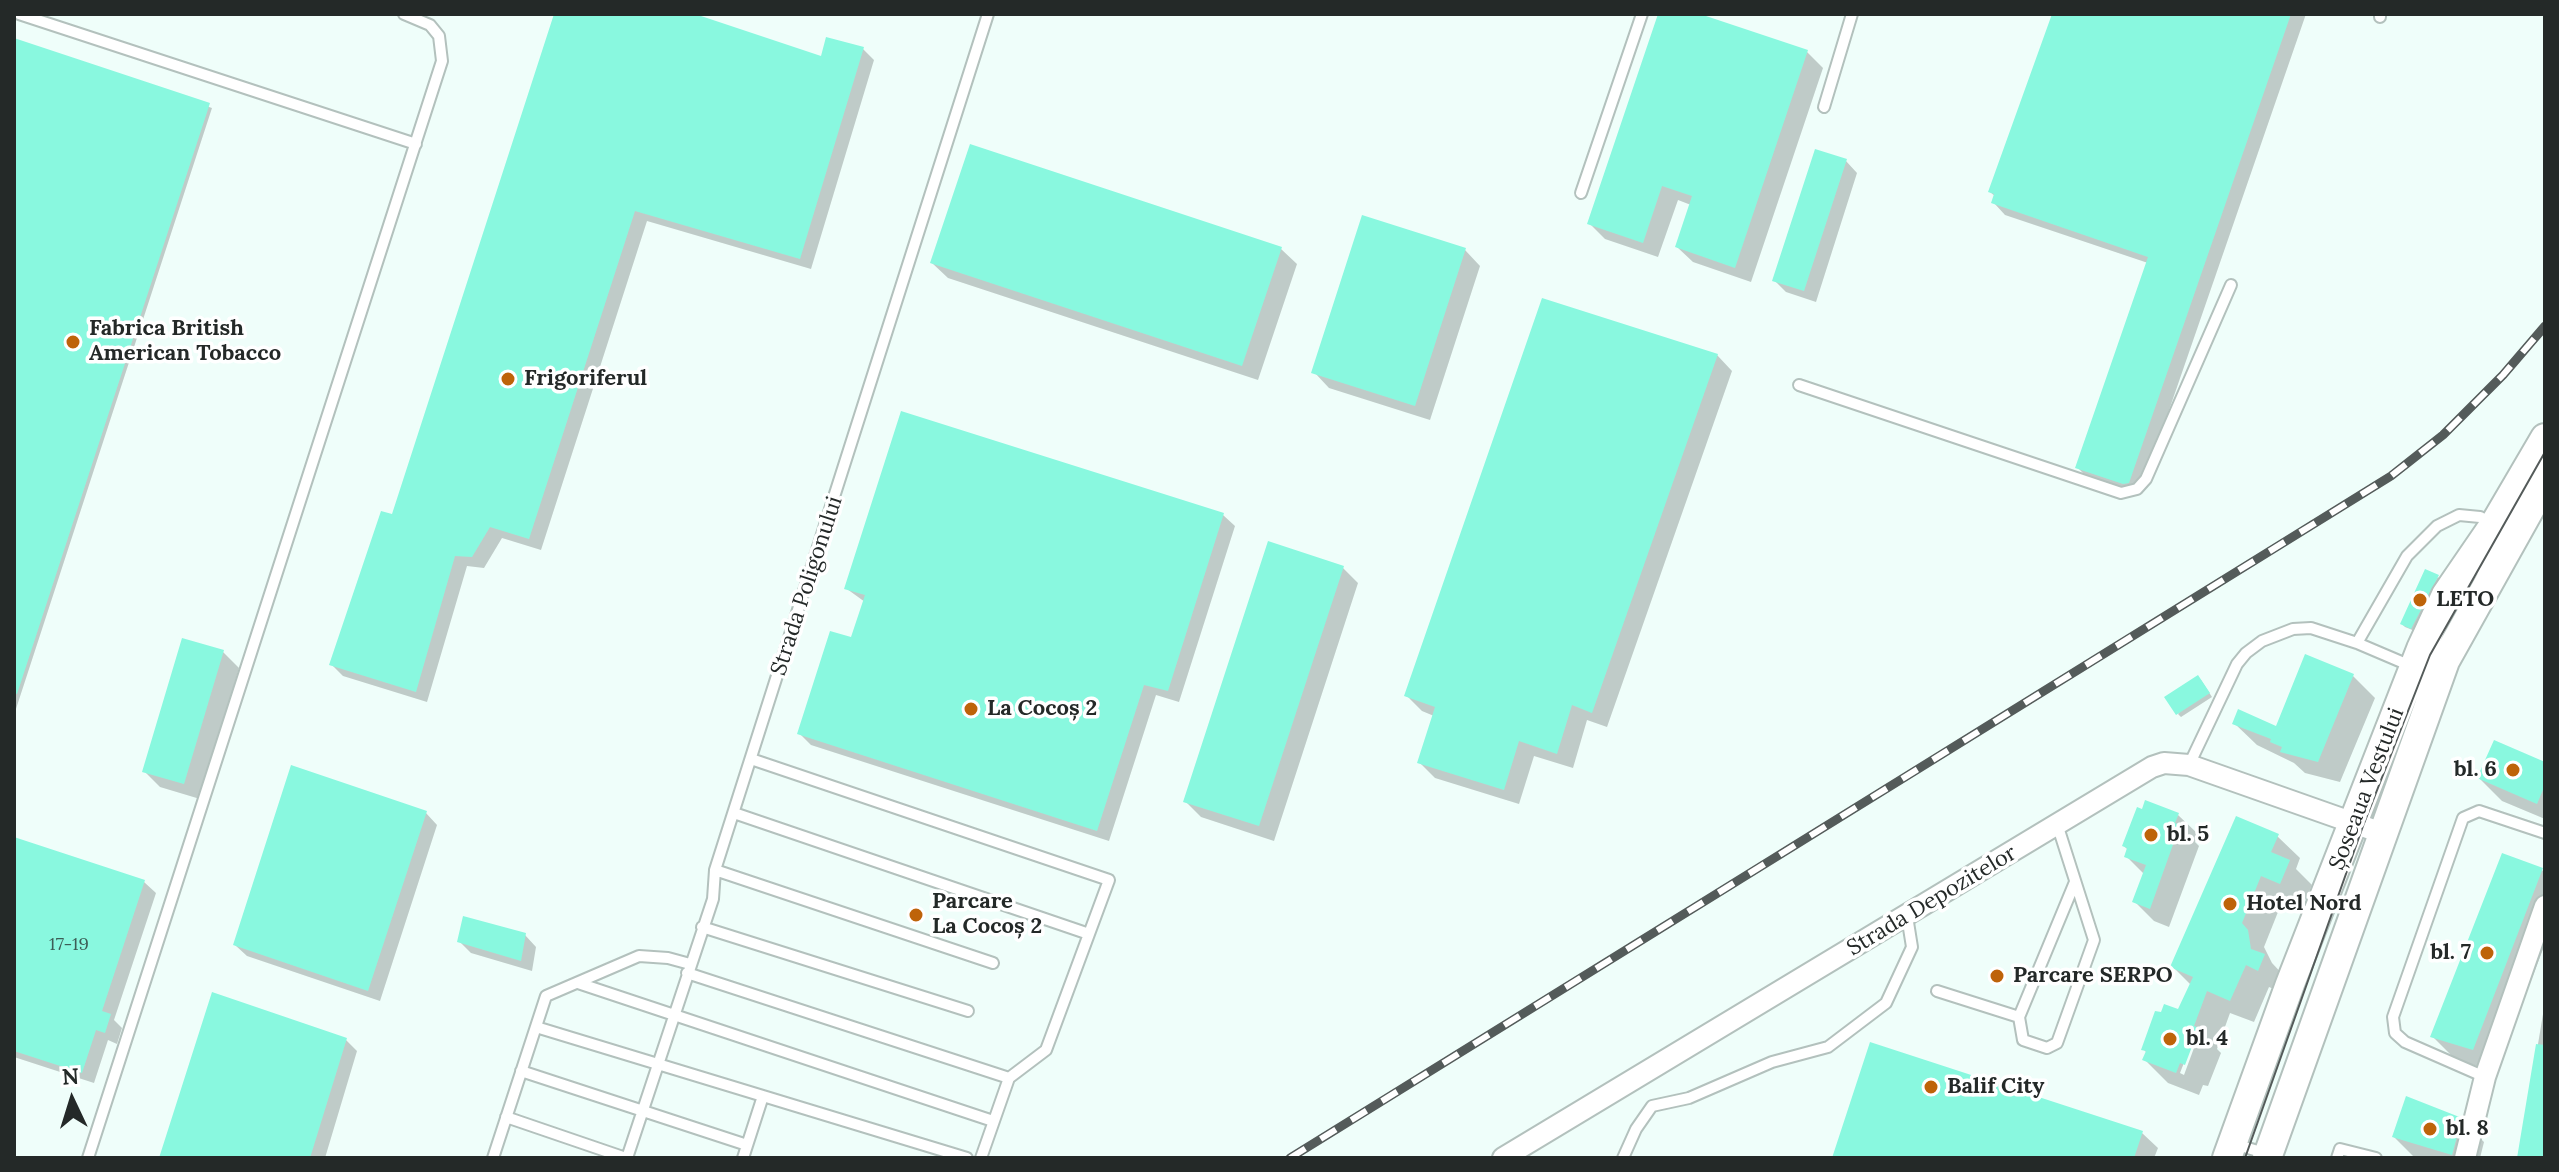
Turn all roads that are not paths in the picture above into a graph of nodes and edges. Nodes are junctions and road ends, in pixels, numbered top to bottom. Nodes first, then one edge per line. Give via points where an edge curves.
1 (19, 14) edge
2 (404, 14) edge
3 (988, 14) edge
4 (1642, 14) edge
5 (1852, 14) edge
6 (1824, 107) dead end
7 (416, 144) junction
8 (1581, 193) dead end
9 (2231, 285) dead end
10 (1799, 385) dead end
11 (2545, 438) edge
12 (2545, 482) edge
13 (2504, 532) junction
14 (2357, 643) junction
15 (2414, 667) junction
16 (751, 759) junction
17 (2189, 765) junction
18 (734, 813) junction
19 (2353, 823) junction
20 (2058, 827) junction
21 (2382, 833) junction
22 (2545, 833) edge
23 (715, 870) junction
24 (2075, 882) junction
25 (2545, 906) edge
26 (1907, 916) junction
27 (702, 927) junction
28 (1089, 934) junction
29 (993, 963) dead end
30 (689, 968) junction
31 (578, 983) junction
32 (1937, 991) dead end
33 (968, 1011) dead end
34 (673, 1015) junction
35 (2019, 1017) junction
36 (536, 1027) junction
37 (658, 1063) junction
38 (521, 1071) junction
39 (2485, 1077) junction
40 (1009, 1078) junction
41 (763, 1096) junction
42 (642, 1111) junction
43 (506, 1117) junction
44 (993, 1121) junction
45 (747, 1145) junction
46 (2230, 1151) edge
47 (2267, 1156) edge
48 (88, 1158) edge
49 (493, 1158) edge
50 (626, 1158) edge
51 (743, 1158) edge
52 (967, 1158) edge
53 (981, 1158) edge
54 (1503, 1158) edge
55 (1623, 1158) edge
56 (2337, 1158) edge
57 (2376, 1158) edge
58 (2465, 1158) edge

1 - 7 lane
2 - 7 lane via 430,25 443,49
3 - 16 lane, Strada Poligonului
4 - 8 lane
5 - 6 lane
7 - 48 lane
9 - 10 lane via 2146,479 2137,489 2121,493
11 - 13 main road, Șoseaua Vestului
12 - 13 main road, Șoseaua Vestului
13 - 14 lane via 2480,517 2459,515 2437,526 2407,556
13 - 15 main road, Șoseaua Vestului via 2446,595
13 - 21 main road, Șoseaua Vestului via 2445,661
14 - 15 lane
14 - 17 lane via 2311,628 2262,641 2237,664
15 - 19 main road, Șoseaua Vestului
16 - 18 lane, Strada Poligonului
16 - 28 lane via 1109,880
17 - 19 street, Strada Depozitelor
17 - 20 street, Strada Depozitelor via 2152,767
18 - 23 lane, Strada Poligonului
18 - 28 lane
19 - 21 street, Strada Depozitelor
19 - 46 main road, Șoseaua Vestului
20 - 24 lane
20 - 26 street, Strada Depozitelor
21 - 47 main road, Șoseaua Vestului
22 - 39 lane via 2479,811 2463,818 2393,1017 2395,1033 2405,1042
23 - 27 lane, Strada Poligonului via 713,899
23 - 29 lane
24 - 35 lane
24 - 35 lane via 2094,940 2057,1043 2047,1048 2023,1040
25 - 39 street
26 - 54 street, Strada Depozitelor
26 - 55 lane via 1912,947 1886,1003 1828,1047 1772,1062 1689,1098 1652,1106
27 - 30 lane, Strada Poligonului
27 - 33 lane
28 - 40 lane via 1046,1050
30 - 31 lane via 668,958 639,956
30 - 34 lane, Strada Poligonului
30 - 40 lane
31 - 34 lane
31 - 36 lane via 546,996
32 - 35 lane
34 - 37 lane, Strada Poligonului
34 - 44 lane
36 - 37 lane
36 - 38 lane
37 - 41 lane
37 - 42 lane, Strada Poligonului
38 - 42 lane
38 - 43 lane
39 - 58 street
40 - 44 lane
41 - 45 lane
41 - 52 lane
42 - 45 lane
42 - 50 lane, Strada Poligonului
43 - 49 lane
43 - 50 lane
44 - 53 lane
45 - 51 lane
46 - 47 lane
56 - 57 lane via 2340,1149

